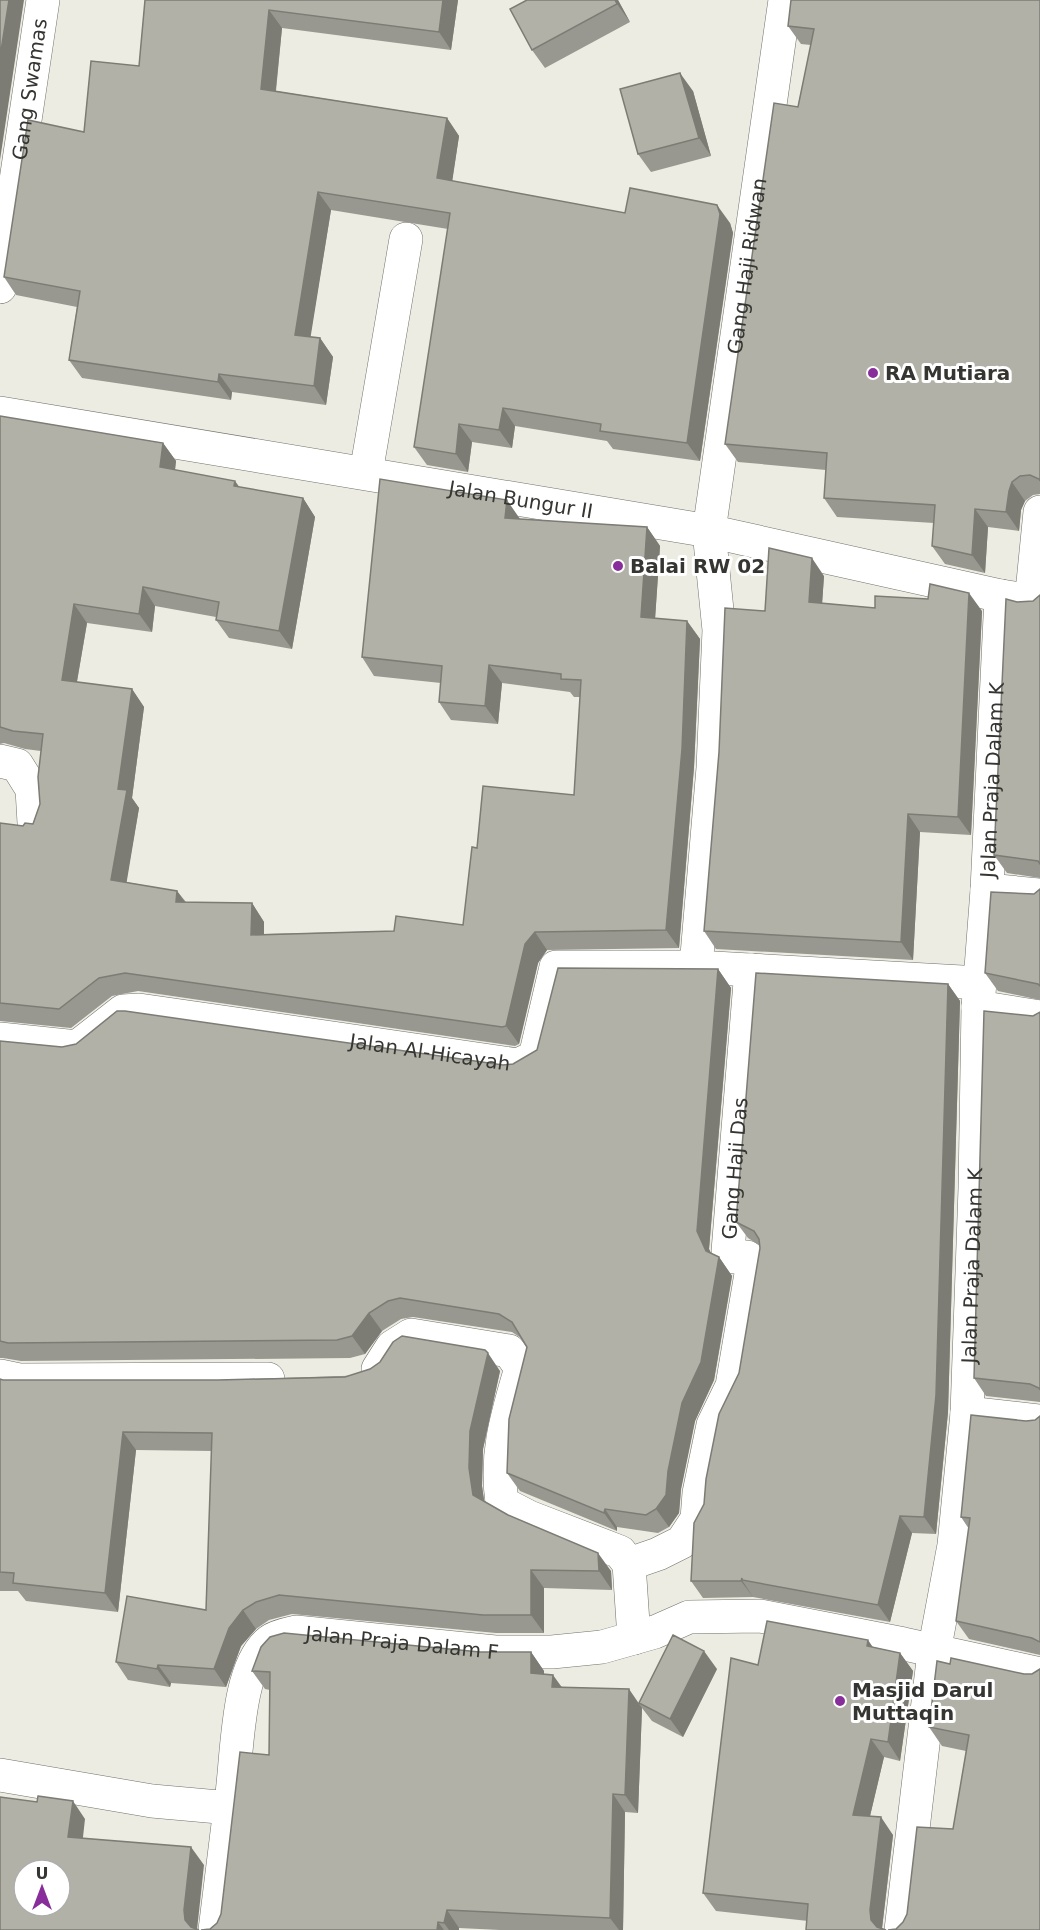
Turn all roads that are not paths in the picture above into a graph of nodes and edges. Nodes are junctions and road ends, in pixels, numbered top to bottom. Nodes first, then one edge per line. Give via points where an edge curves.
1 (44, 0) edge
2 (785, 0) edge
3 (406, 239) dead end
4 (0, 287) edge
5 (0, 413) edge
6 (366, 473) junction
7 (1040, 512) edge
8 (709, 531) junction
9 (1024, 600) edge
10 (0, 761) edge
11 (34, 823) edge
12 (987, 890) junction
13 (1040, 895) edge
14 (696, 967) junction
15 (751, 969) junction
16 (979, 995) junction
17 (1040, 1017) edge
18 (0, 1040) edge
19 (0, 1376) edge
20 (353, 1377) edge
21 (297, 1378) edge
22 (967, 1413) junction
23 (1040, 1421) edge
24 (629, 1564) junction
25 (634, 1638) junction
26 (934, 1652) junction
27 (1040, 1674) edge
28 (0, 1775) edge
29 (230, 1808) junction
30 (215, 1930) edge
31 (901, 1930) edge

1 - 4 street, Gang Swamas
2 - 8 street, Gang Haji Ridwan
3 - 6 street
5 - 6 street, Jalan Bungur II
6 - 8 street, Jalan Bungur II
7 - 9 street, Jalan Praja Dalam K
8 - 9 street, Jalan Bungur II
8 - 14 street, Gang Haji Ridwan via 718,630 713,768
9 - 12 street, Jalan Praja Dalam K
10 - 11 street via 17,765 32,789
12 - 13 street
12 - 16 street, Jalan Praja Dalam K
14 - 15 street, Jalan Al-Hicayah
14 - 18 street, Jalan Al-Hicayah via 555,967 535,1057 518,1065 139,1010 123,1011 77,1047
15 - 16 street, Jalan Al-Hicayah
15 - 24 street, Gang Haji Das via 728,1251 733,1257 747,1257 753,1262 732,1386 713,1425 697,1518 682,1542
16 - 17 street, Jalan Al-Hicayah
16 - 22 street, Jalan Praja Dalam K
19 - 21 street via 19,1380
20 - 24 street via 376,1370 392,1347 411,1335 509,1351 521,1368 502,1435 498,1473 502,1503 620,1552
22 - 23 street
22 - 26 street, Jalan Praja Dalam K via 954,1545
24 - 25 street
25 - 26 street, Jalan Praja Dalam F via 689,1617 760,1616
25 - 29 street, Jalan Praja Dalam F via 602,1647 552,1652 495,1652 296,1632 270,1640 251,1665 245,1688
26 - 27 street, Jalan Praja Dalam F
26 - 31 street, Jalan Praja Dalam K
28 - 29 street via 152,1801
29 - 30 street, Jalan Praja Dalam F

